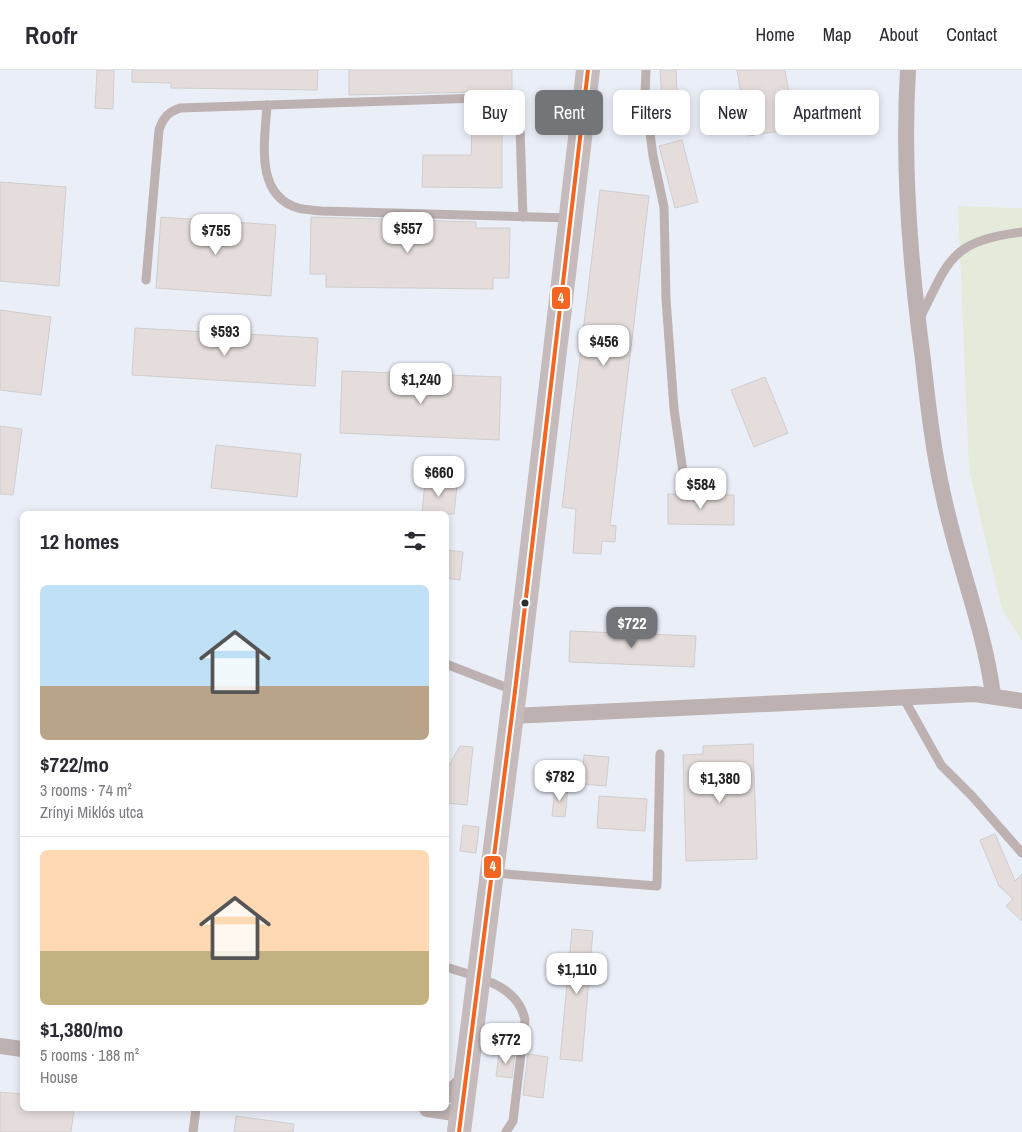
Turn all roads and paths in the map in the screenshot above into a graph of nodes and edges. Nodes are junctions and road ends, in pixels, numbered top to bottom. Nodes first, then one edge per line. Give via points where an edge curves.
1 (588, 70) edge
2 (646, 70) edge
3 (908, 70) edge
4 (267, 105) junction
5 (523, 217) junction
6 (571, 218) junction
7 (1022, 232) edge
8 (146, 280) dead end
9 (918, 322) junction
10 (683, 472) dead end
11 (449, 665) edge
12 (515, 691) junction
13 (993, 695) junction
14 (903, 697) junction
15 (1022, 701) edge
16 (512, 716) junction
17 (660, 754) dead end
18 (1022, 854) edge
19 (493, 873) junction
20 (449, 968) edge
21 (478, 977) junction
22 (0, 1046) edge
23 (20, 1049) edge
24 (196, 1111) edge
25 (438, 1111) edge
26 (455, 1114) edge
27 (193, 1132) edge
28 (506, 1132) edge

1 - 6 main road
2 - 10 lane via 645,95 653,156 664,207 666,299 674,409
3 - 9 street via 908,213
4 - 5 lane via 265,168 269,186 279,198 297,208
4 - 5 lane via 480,98 506,106 516,116 520,129
4 - 8 lane via 180,108 162,120 156,146
5 - 6 lane
6 - 12 main road
7 - 9 lane via 979,240 958,253 942,272
9 - 13 street via 936,460 955,544 980,625
11 - 12 lane
12 - 16 main road
13 - 14 street
13 - 15 street
14 - 16 street
14 - 18 lane via 941,765
16 - 19 main road
17 - 19 lane via 657,886
19 - 21 main road
20 - 21 lane
21 - 26 main road via 465,1078
21 - 28 lane via 497,983 524,1011 513,1121
22 - 23 street
24 - 27 lane
25 - 26 street

